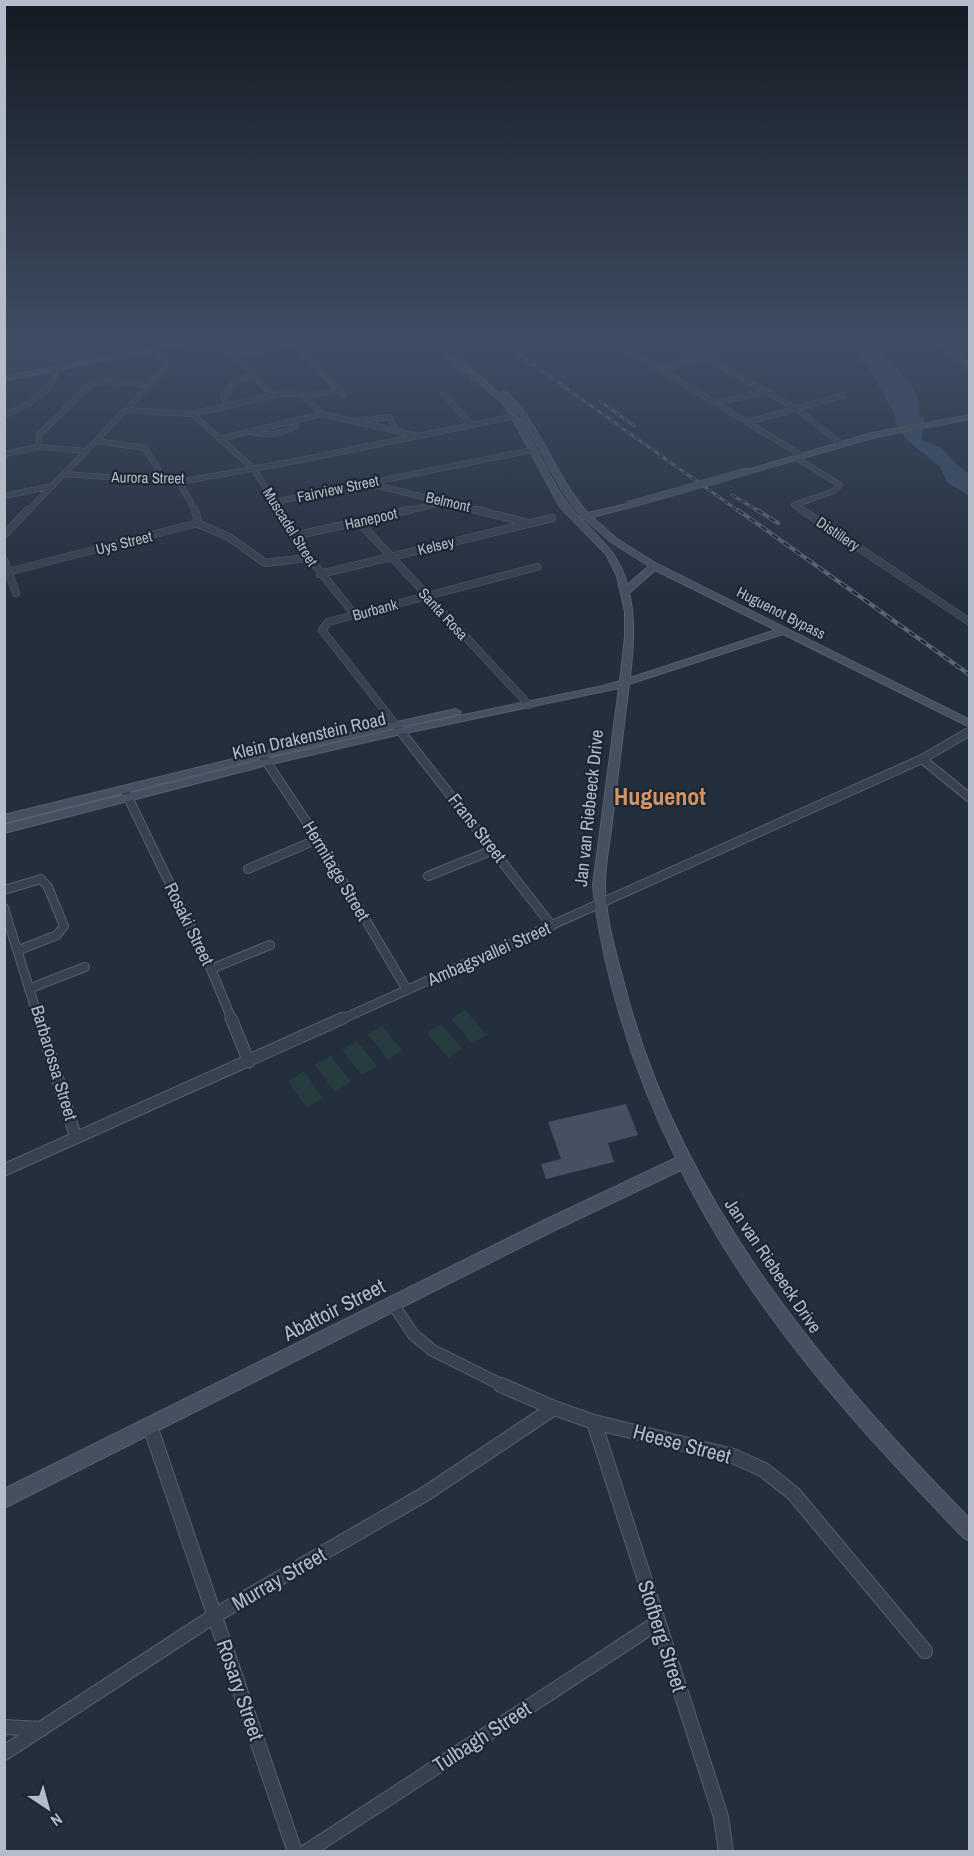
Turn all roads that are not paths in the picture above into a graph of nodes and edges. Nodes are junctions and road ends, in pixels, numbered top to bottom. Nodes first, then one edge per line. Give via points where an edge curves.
1 (50, 425) edge
2 (112, 425) edge
3 (203, 425) edge
4 (295, 425) edge
5 (368, 425) edge
6 (393, 425) edge
7 (472, 425) edge
8 (519, 425) edge
9 (530, 425) edge
10 (751, 425) edge
11 (817, 425) edge
12 (941, 425) edge
13 (396, 431) junction
14 (418, 436) junction
15 (219, 439) junction
16 (96, 441) junction
17 (841, 444) junction
18 (39, 447) junction
19 (542, 448) junction
20 (532, 449) junction
21 (86, 451) junction
22 (4, 454) edge
23 (798, 456) junction
24 (254, 469) junction
25 (64, 474) junction
26 (394, 477) junction
27 (149, 481) junction
28 (179, 482) junction
29 (367, 483) junction
30 (53, 486) junction
31 (396, 490) junction
32 (4, 496) edge
33 (274, 502) junction
34 (448, 502) junction
35 (615, 508) junction
36 (588, 516) junction
37 (552, 518) dead end
38 (576, 519) junction
39 (359, 522) junction
40 (196, 523) junction
41 (528, 523) junction
42 (603, 529) junction
43 (4, 535) edge
44 (294, 536) junction
45 (391, 557) junction
46 (308, 558) junction
47 (4, 560) edge
48 (654, 566) junction
49 (537, 567) dead end
50 (6, 573) edge
51 (320, 574) junction
52 (15, 593) dead end
53 (624, 593) junction
54 (427, 596) junction
55 (355, 615) junction
56 (969, 622) edge
57 (783, 631) junction
58 (624, 682) junction
59 (525, 702) junction
60 (969, 724) edge
61 (398, 727) junction
62 (969, 731) edge
63 (264, 758) junction
64 (922, 759) junction
65 (126, 793) junction
66 (969, 798) edge
67 (4, 819) edge
68 (4, 829) edge
69 (318, 839) junction
70 (493, 850) junction
71 (248, 869) dead end
72 (428, 876) dead end
73 (4, 890) edge
74 (599, 904) junction
75 (4, 908) edge
76 (552, 926) junction
77 (270, 945) dead end
78 (19, 950) junction
79 (85, 967) dead end
80 (211, 969) junction
81 (31, 988) junction
82 (407, 990) junction
83 (249, 1062) junction
84 (76, 1138) junction
85 (683, 1162) junction
86 (4, 1170) edge
87 (393, 1304) junction
88 (554, 1408) junction
89 (594, 1422) junction
90 (150, 1426) junction
91 (4, 1499) edge
92 (969, 1532) edge
93 (214, 1616) junction
94 (657, 1623) junction
95 (925, 1651) dead end
96 (4, 1727) edge
97 (42, 1729) junction
98 (4, 1753) edge
99 (295, 1851) edge
100 (306, 1851) edge
101 (726, 1851) edge

1 - 18 street via 39,435
2 - 16 street
3 - 15 street, Muscadel Street
4 - 15 street via 268,435 251,431
5 - 13 street
6 - 13 street
7 - 14 street, Aurora Street
8 - 20 main road, Jan van Riebeeck Drive
9 - 19 main road
10 - 23 street
11 - 17 street
12 - 17 main road
13 - 14 street
14 - 24 street, Aurora Street
15 - 24 street, Muscadel Street
16 - 21 street
16 - 27 street via 146,448 158,469
17 - 23 main road
18 - 21 street
18 - 22 street
19 - 20 street, Fairview Street
19 - 36 main road via 574,502
20 - 26 street, Fairview Street
20 - 38 main road, Jan van Riebeeck Drive via 556,495
21 - 25 street
23 - 35 main road, bridge
23 - 56 street, Distillery via 840,485 834,491 794,505
24 - 28 street, Aurora Street
24 - 33 street, Muscadel Street
25 - 27 street, Aurora Street
25 - 30 street
26 - 29 street, Fairview Street
26 - 31 street via 392,484
27 - 28 street, Aurora Street
28 - 40 street via 198,516
29 - 31 street, Belmont
29 - 33 street, Fairview Street
30 - 32 street
30 - 43 street
31 - 34 street, Belmont
33 - 44 street, Muscadel Street
34 - 39 street, Hanepoot
34 - 41 street, Belmont
35 - 36 main road
35 - 42 main road via 604,518
36 - 38 main road
36 - 42 main road, Huguenot Bypass
37 - 41 street, Kelsey
38 - 53 main road, Jan van Riebeeck Drive via 610,553
39 - 44 street, Hanepoot
39 - 45 street, Santa Rosa
40 - 46 street via 229,537 265,563
40 - 50 street, Uys Street
41 - 45 street, Kelsey
42 - 48 main road, Huguenot Bypass
44 - 46 street, Muscadel Street
45 - 51 street, Kelsey
45 - 54 street, Santa Rosa
46 - 51 street, Muscadel Street
47 - 50 street
48 - 53 main road
48 - 57 main road, Huguenot Bypass
49 - 54 street, Burbank
50 - 52 street
51 - 55 street, Muscadel Street
53 - 58 main road, Jan van Riebeeck Drive via 630,637
54 - 55 street, Burbank
54 - 59 street, Santa Rosa
55 - 61 street, Burbank via 328,622 322,630
57 - 58 main road, Klein Drakenstein Road
57 - 60 main road, Huguenot Bypass
58 - 59 main road, Klein Drakenstein Road via 605,689
58 - 74 main road, Jan van Riebeeck Drive via 598,885
59 - 61 main road, Klein Drakenstein Road
61 - 63 main road, Klein Drakenstein Road
61 - 70 street, Frans Street
62 - 64 street, Ambagsvallei Street
63 - 65 main road, Klein Drakenstein Road
63 - 69 street, Hermitage Street
64 - 66 street
64 - 74 street, Ambagsvallei Street
65 - 67 main road, Klein Drakenstein Road
65 - 68 main road, Klein Drakenstein Road
65 - 80 street, Rosaki Street
69 - 71 street
69 - 82 street, Hermitage Street
70 - 72 street
70 - 76 street, Frans Street
73 - 78 street via 41,879 64,926 57,935
74 - 76 street, Ambagsvallei Street
74 - 85 main road, Jan van Riebeeck Drive via 636,1053
75 - 78 street, Barbarossa Street
76 - 82 street, Ambagsvallei Street
77 - 80 street
78 - 81 street, Barbarossa Street
79 - 81 street, Barbarossa Street
80 - 83 street, Rosaki Street
81 - 84 street, Barbarossa Street
82 - 83 street, Ambagsvallei Street
83 - 84 street, Ambagsvallei Street
84 - 86 street, Ambagsvallei Street
85 - 87 main road, Abattoir Street
85 - 92 main road, Jan van Riebeeck Drive via 722,1230 822,1370
87 - 88 street, Heese Street via 413,1334 432,1350
87 - 90 main road, Abattoir Street
88 - 89 street, Heese Street
88 - 93 street, Murray Street via 425,1494
89 - 94 street, Stofberg Street
89 - 95 street, Heese Street via 733,1455 764,1470 794,1494
90 - 91 main road, Abattoir Street
90 - 93 street, Rosary Street
93 - 97 street, Murray Street
93 - 99 street, Rosary Street
94 - 100 street, Tulbagh Street
94 - 101 street, Stofberg Street via 721,1817
96 - 97 street
97 - 98 street, Murray Street

